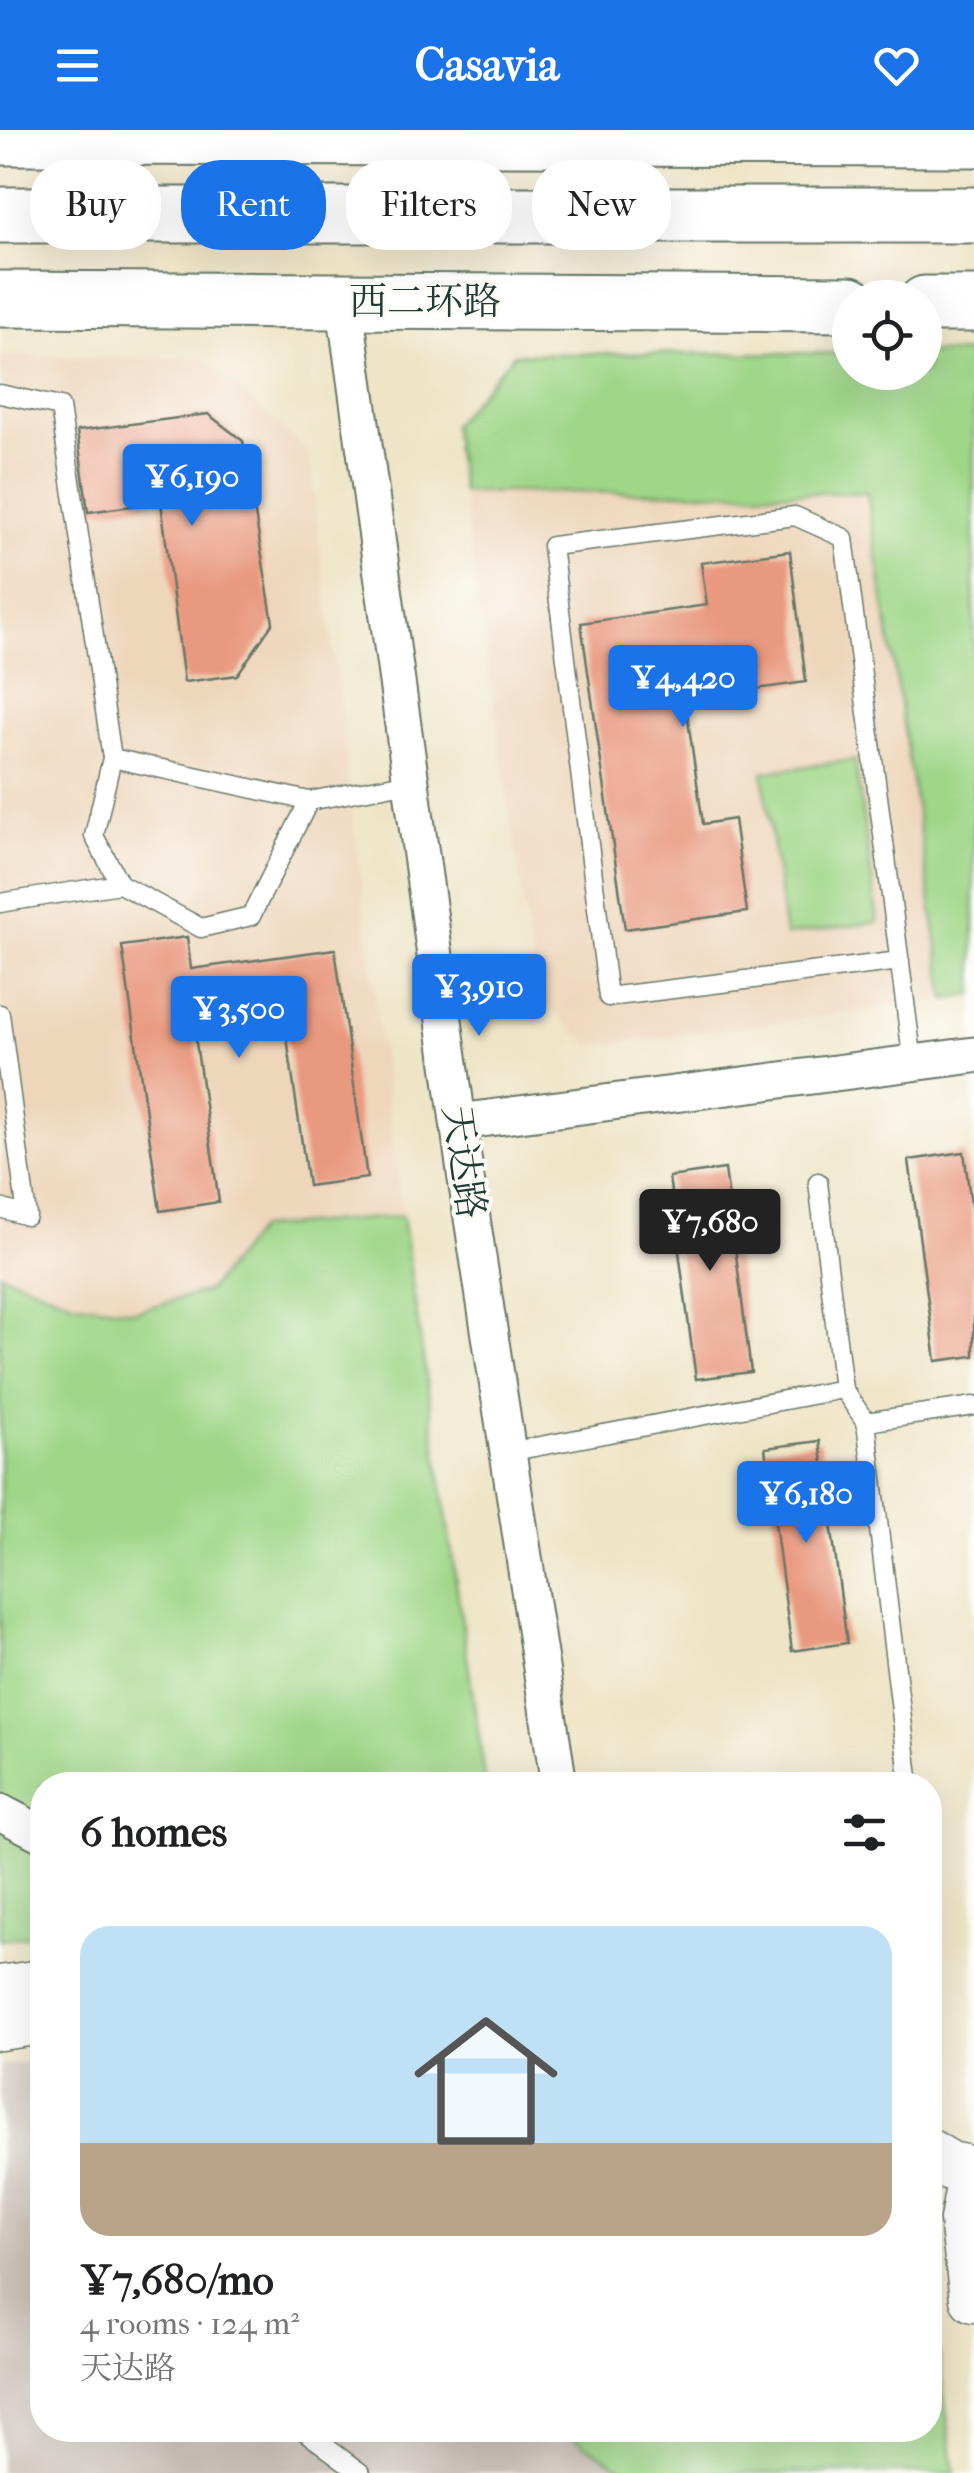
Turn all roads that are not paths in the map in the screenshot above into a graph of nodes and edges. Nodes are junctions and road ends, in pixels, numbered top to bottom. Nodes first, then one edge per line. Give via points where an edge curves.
1 (0, 137) edge
2 (974, 139) edge
3 (0, 215) edge
4 (974, 216) edge
5 (0, 299) edge
6 (344, 300) junction
7 (832, 304) edge
8 (942, 304) edge
9 (974, 304) edge
10 (0, 394) edge
11 (112, 758) junction
12 (410, 782) junction
13 (309, 800) junction
14 (120, 884) junction
15 (0, 903) edge
16 (900, 960) junction
17 (0, 1014) edge
18 (974, 1056) edge
19 (913, 1063) junction
20 (458, 1122) junction
21 (818, 1182) dead end
22 (0, 1208) edge
23 (843, 1389) junction
24 (974, 1406) edge
25 (866, 1422) junction
26 (508, 1452) junction
27 (558, 1772) edge
28 (908, 1772) edge
29 (0, 1812) edge
30 (30, 1828) edge
31 (30, 1986) edge
32 (0, 1990) edge
33 (30, 2022) edge
34 (0, 2026) edge
35 (942, 2161) edge
36 (974, 2170) edge
37 (956, 2216) edge
38 (974, 2298) edge
39 (319, 2442) edge
40 (361, 2473) edge

1 - 2 highway
3 - 4 highway
5 - 6 highway, 西二环路
6 - 7 highway, 西二环路
6 - 12 street, 天达路
8 - 9 highway
10 - 11 lane via 60,408
11 - 13 lane
11 - 14 lane via 94,836
12 - 13 lane
12 - 20 street, 天达路
13 - 14 lane via 252,916 201,928
14 - 15 lane
16 - 16 lane via 844,538 795,516 552,546 608,997
16 - 19 lane
17 - 22 lane via 27,1216
18 - 19 street
19 - 20 street
20 - 26 street, 天达路
21 - 23 lane
23 - 25 lane
23 - 26 lane
24 - 25 lane
25 - 28 lane
26 - 27 street, 天达路
29 - 30 street
31 - 32 street
33 - 34 street
35 - 36 street
36 - 37 street
37 - 38 street
39 - 40 lane

